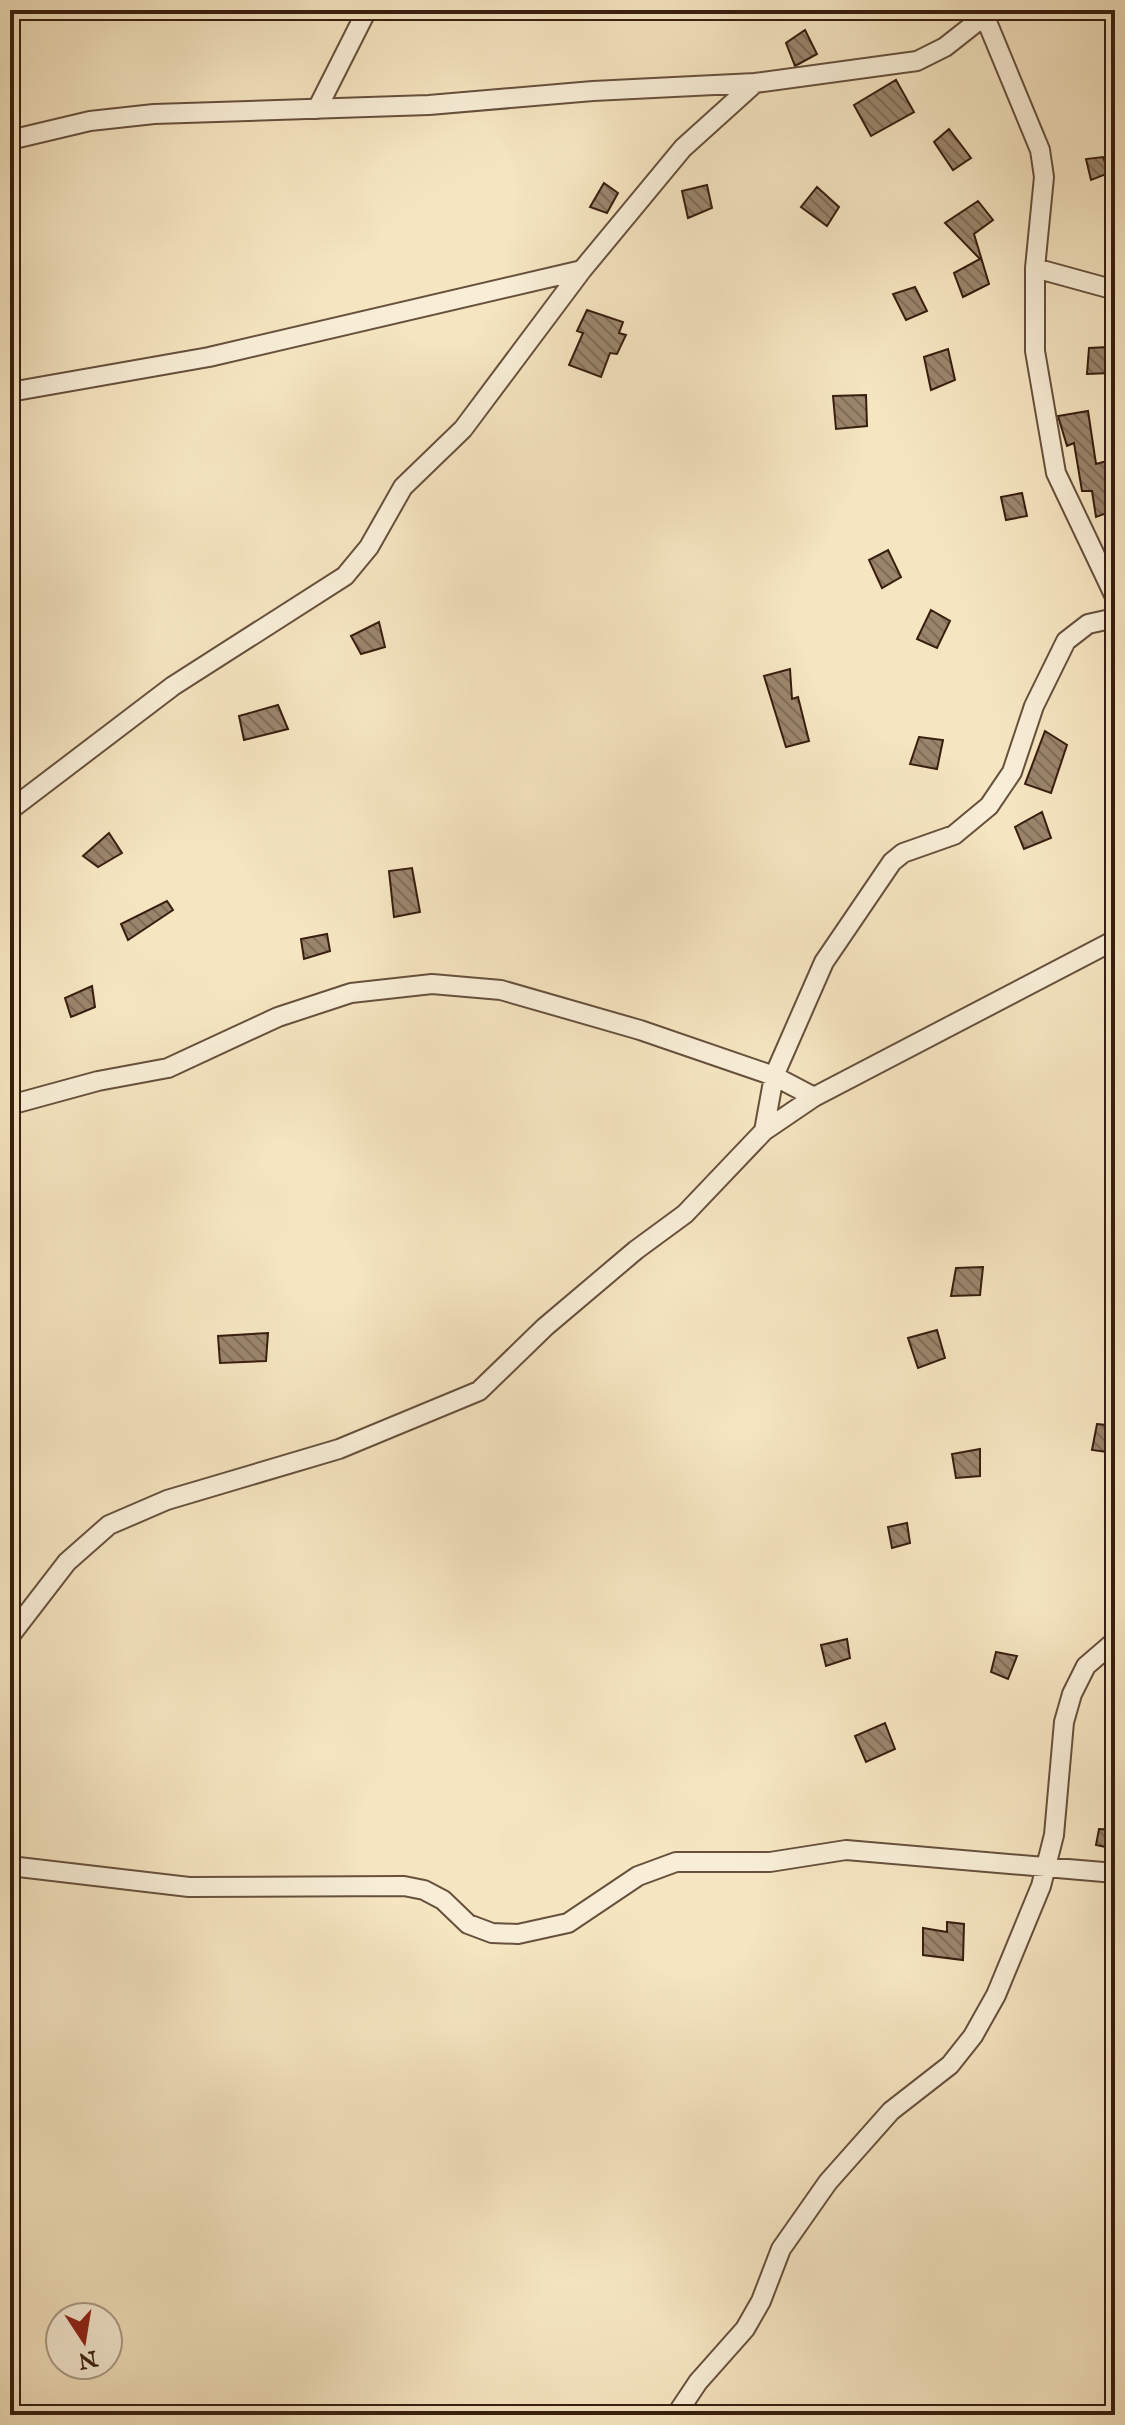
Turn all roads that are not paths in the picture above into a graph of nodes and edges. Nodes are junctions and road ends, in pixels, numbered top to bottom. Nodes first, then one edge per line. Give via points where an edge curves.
1 (367, 10) edge
2 (988, 14) edge
3 (755, 83) junction
4 (317, 109) junction
5 (10, 140) edge
6 (1035, 268) junction
7 (582, 270) junction
8 (1115, 290) edge
9 (10, 392) edge
10 (1115, 597) edge
11 (1115, 618) edge
12 (10, 810) edge
13 (1115, 940) edge
14 (774, 1076) junction
15 (814, 1097) junction
16 (10, 1105) edge
17 (764, 1131) junction
18 (10, 1636) edge
19 (1115, 1641) edge
20 (10, 1866) edge
21 (1046, 1868) junction
22 (1115, 1873) edge
23 (676, 2415) edge

1 - 4 street
2 - 3 street via 917,61
2 - 6 street via 1040,150 1044,195
3 - 4 street
3 - 7 street via 683,148
4 - 5 street via 154,114 90,121
6 - 8 street
6 - 10 street via 1035,351 1056,473
7 - 9 street via 209,357
7 - 12 street via 463,429 403,487 369,547 345,576 173,686
11 - 14 street via 1088,624 1066,641 1034,706 1012,772 989,806 954,835 892,862 824,962
13 - 15 street
14 - 15 street
14 - 16 street via 501,990 432,984 351,993 278,1017 168,1068
14 - 17 street
15 - 17 street
17 - 18 street via 685,1214 545,1327 479,1391 339,1449 167,1500 109,1525 67,1562
19 - 21 street via 1086,1666 1064,1722
20 - 21 street via 189,1887 404,1886 443,1900 468,1924 492,1933 518,1934 568,1923 638,1876 676,1862 770,1862 846,1850
21 - 22 street
21 - 23 street via 996,1995 973,2036 950,2065 891,2111 828,2182 781,2249 745,2329

